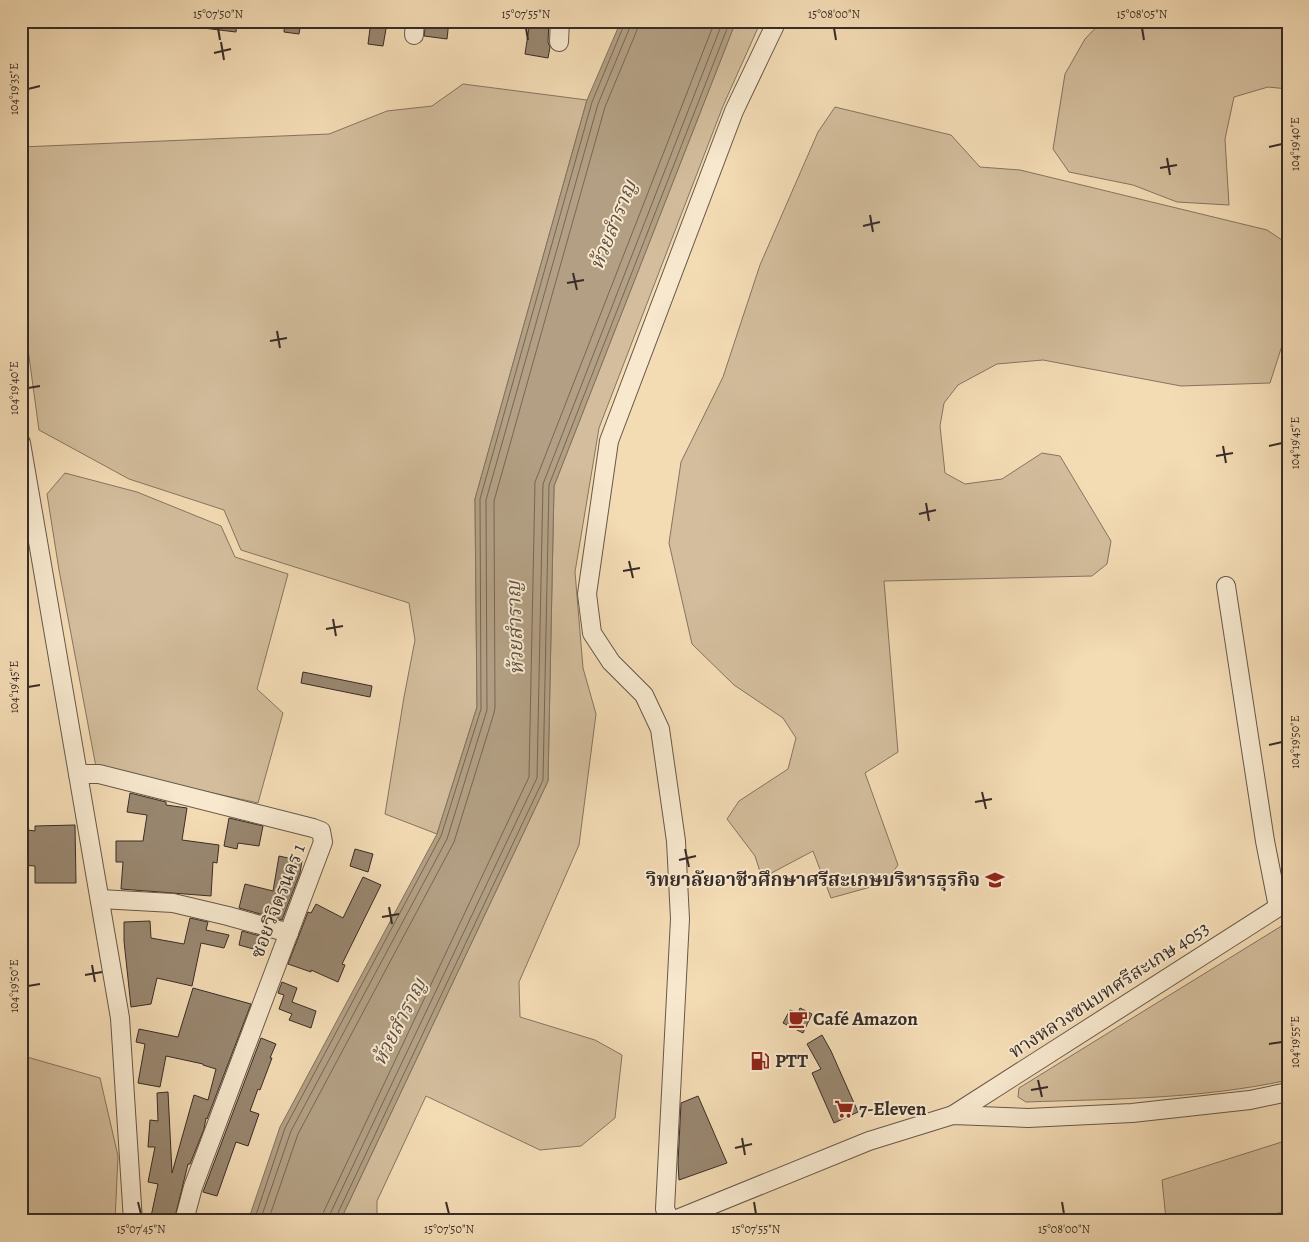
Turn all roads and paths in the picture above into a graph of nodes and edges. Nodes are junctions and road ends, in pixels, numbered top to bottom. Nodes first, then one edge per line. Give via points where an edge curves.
1 (560, 21) edge
2 (777, 21) edge
3 (559, 42) dead end
4 (21, 443) edge
5 (1226, 586) dead end
6 (78, 774) junction
7 (100, 899) junction
8 (1283, 904) edge
9 (289, 933) junction
10 (1288, 1092) edge
11 (953, 1115) junction
12 (133, 1221) edge
13 (184, 1221) edge
14 (671, 1221) edge

1 - 3 street
2 - 14 street via 734,110 609,441 587,594 592,633 611,662 644,695 660,728 676,841 680,919 666,1209
4 - 6 street
5 - 8 street via 1265,840
6 - 7 street
6 - 9 street, ซอยวิจิตรนคร 1 via 99,774 321,831 323,842
7 - 9 street via 172,903
7 - 12 street via 120,1018
8 - 11 street, ทางหลวงชนบทศรีสะเกษ 4053
9 - 13 street, ซอยวิจิตรนคร 1 via 192,1187
10 - 11 street via 1250,1100 1132,1113 1028,1118
11 - 14 street via 869,1141

